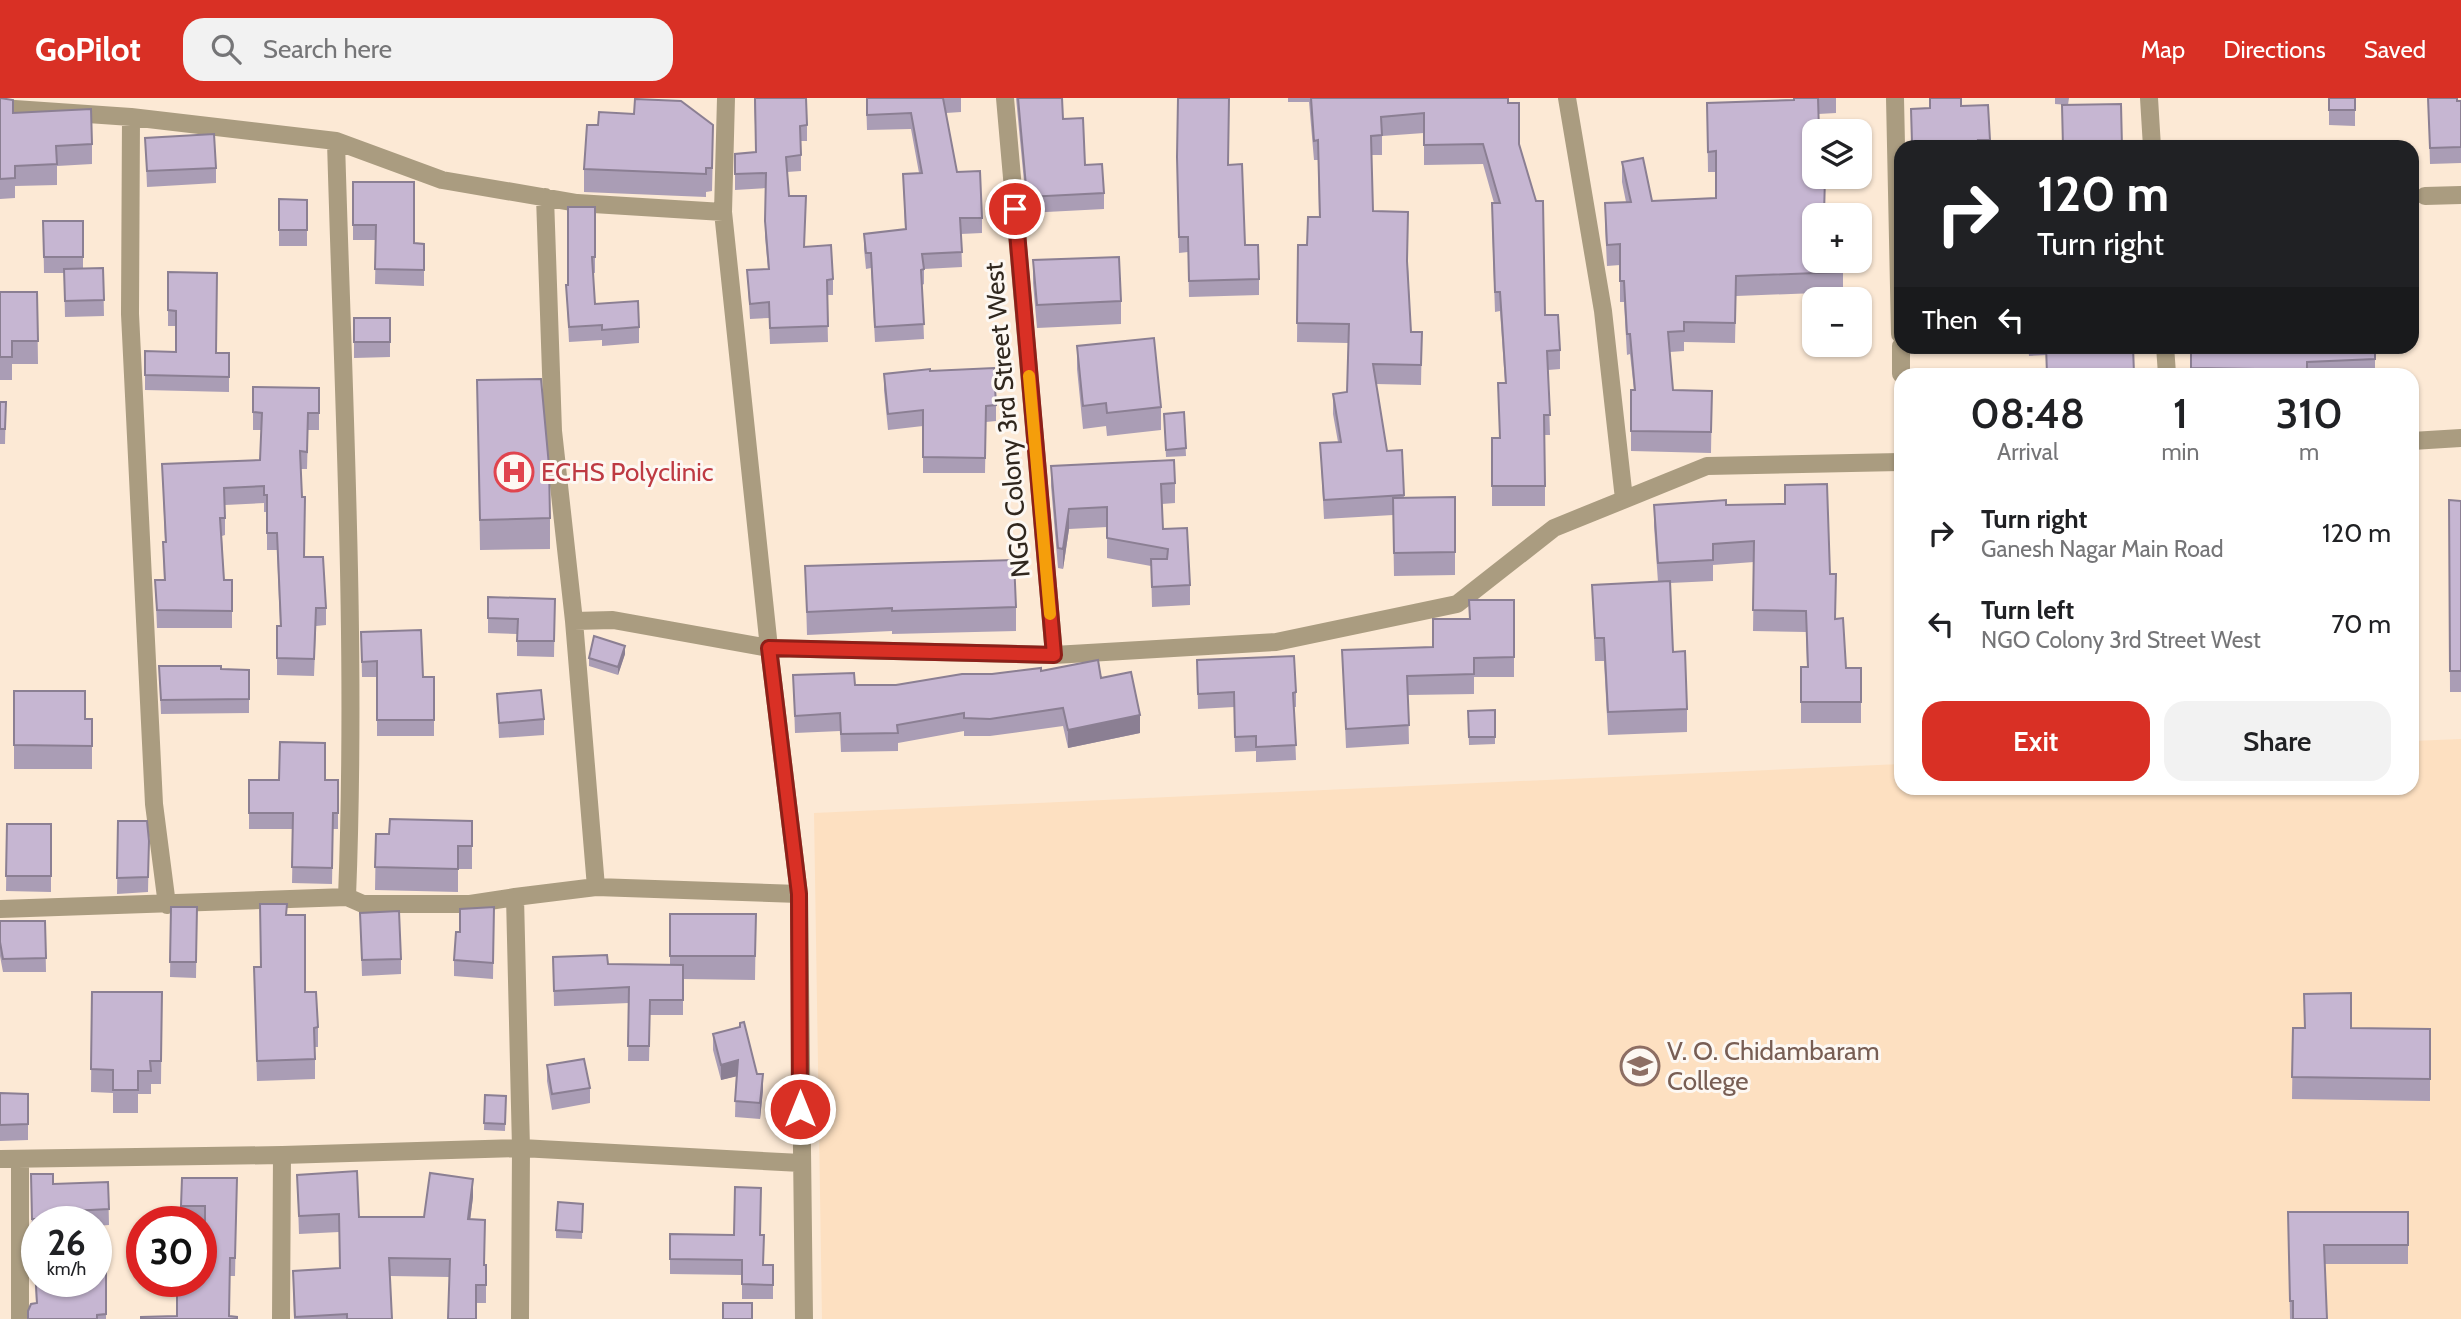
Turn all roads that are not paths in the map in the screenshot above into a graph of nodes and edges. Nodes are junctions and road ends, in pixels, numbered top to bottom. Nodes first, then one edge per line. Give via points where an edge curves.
1 (726, 98) edge
2 (1005, 98) edge
3 (1567, 98) edge
4 (1895, 98) edge
5 (2149, 98) edge
6 (0, 108) edge
7 (131, 117) junction
8 (1896, 140) edge
9 (2152, 140) edge
10 (336, 141) junction
11 (2461, 195) edge
12 (2426, 196) dead end
13 (545, 197) junction
14 (723, 212) junction
15 (2461, 438) edge
16 (2419, 441) edge
17 (1894, 462) edge
18 (1624, 499) junction
19 (574, 621) junction
20 (769, 648) junction
21 (1054, 655) junction
22 (596, 887) junction
23 (799, 894) junction
24 (347, 897) junction
25 (515, 897) junction
26 (167, 905) junction
27 (0, 909) edge
28 (521, 1148) junction
29 (282, 1155) junction
30 (0, 1159) edge
31 (20, 1160) junction
32 (801, 1163) junction
33 (20, 1319) edge
34 (281, 1319) edge
35 (520, 1319) edge
36 (804, 1319) edge

1 - 14 street
2 - 21 street, NGO Colony 3rd Street West
3 - 18 street via 1602,311
4 - 8 street
5 - 9 street
6 - 7 street
7 - 10 street
7 - 26 street via 130,314 154,804
10 - 13 street via 442,180
10 - 24 street via 350,663
11 - 12 street
13 - 14 street
13 - 19 street via 552,431
14 - 20 street
15 - 16 street
17 - 18 street via 1707,466
18 - 21 street via 1554,528 1457,604 1276,642
19 - 20 street via 612,620
19 - 22 street
20 - 21 street
20 - 23 street
22 - 23 street
22 - 25 street
23 - 32 street
24 - 25 street via 363,904 470,904
24 - 26 street
25 - 28 street
26 - 27 street
28 - 29 street
28 - 32 street
28 - 35 street
29 - 31 street
29 - 34 street
30 - 31 street
31 - 33 street
32 - 36 street

